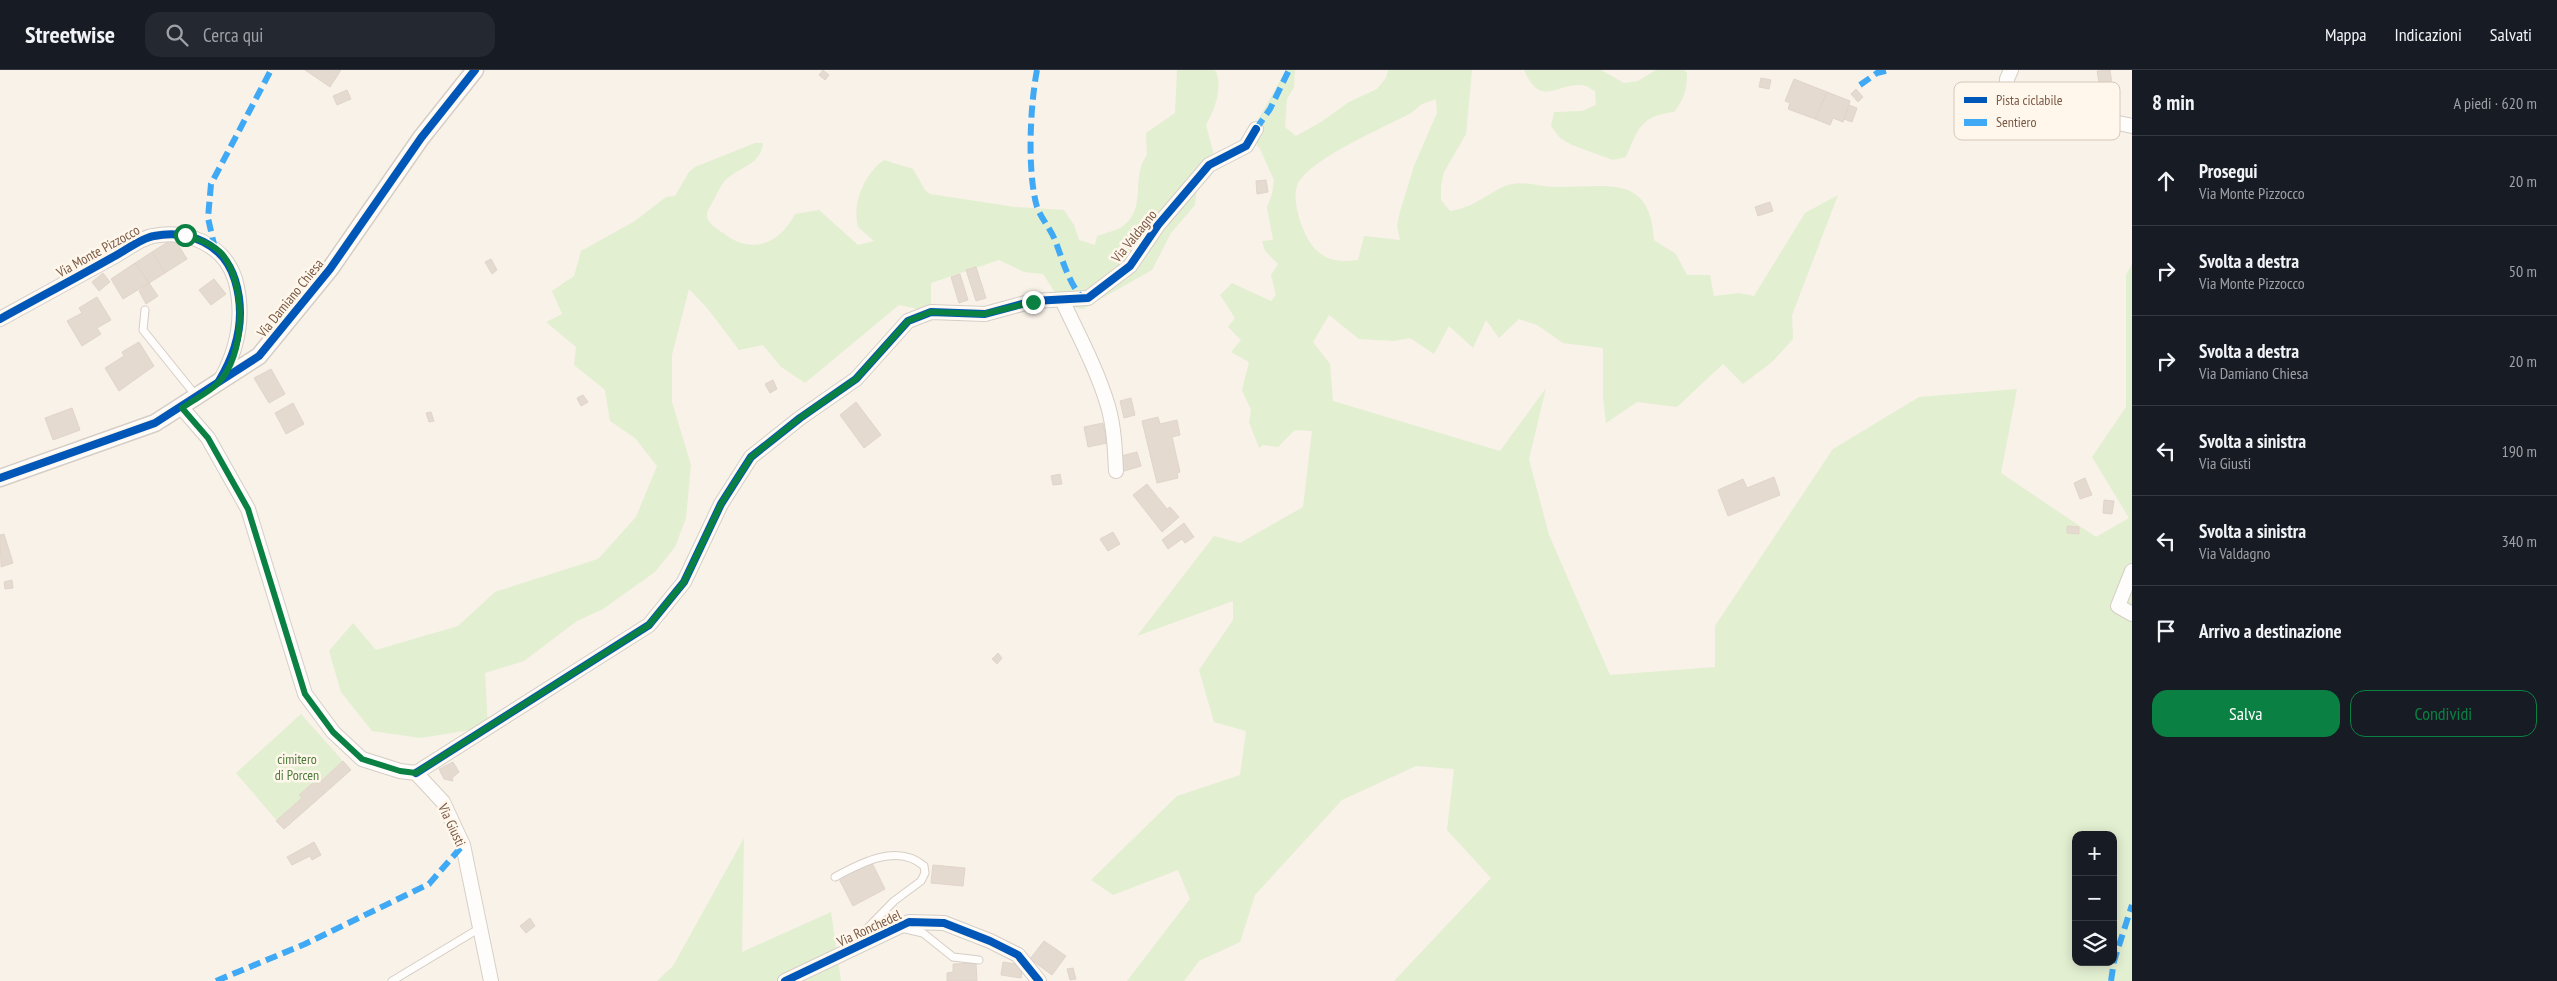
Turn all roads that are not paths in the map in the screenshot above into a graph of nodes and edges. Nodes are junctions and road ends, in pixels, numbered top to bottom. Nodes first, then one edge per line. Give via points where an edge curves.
1 (474, 70) edge
2 (2011, 70) edge
3 (2007, 82) edge
4 (1256, 129) dead end
5 (1062, 300) junction
6 (145, 310) dead end
7 (0, 319) edge
8 (218, 384) junction
9 (198, 397) junction
10 (182, 408) junction
11 (1116, 471) dead end
12 (0, 478) edge
13 (2132, 571) edge
14 (2132, 614) edge
15 (416, 773) junction
16 (835, 877) dead end
17 (898, 927) junction
18 (480, 928) junction
19 (843, 953) junction
20 (979, 960) dead end
21 (392, 981) edge
22 (490, 981) edge
23 (785, 981) edge
24 (1039, 981) edge

1 - 8 street, Via Damiano Chiesa via 421,138 330,268 259,356
2 - 3 street
4 - 5 street, Via Valdagno via 1246,146 1209,165 1196,178 1130,266 1088,298
5 - 11 street via 1097,374 1108,406
5 - 15 street, Via Valdagno via 1033,302 984,314 931,312 908,321 856,379 751,457 721,504 684,582 649,625
6 - 9 lane via 143,330
7 - 8 street, Via Monte Pizzocco via 152,236 185,235 201,240 221,253 231,268 239,293 240,328 230,363
8 - 9 street, Via Damiano Chiesa
9 - 10 street, Via Damiano Chiesa
10 - 12 street, Via Damiano Chiesa via 155,423
10 - 15 street via 208,438 248,509 305,694 333,732 362,759
13 - 14 street via 2118,606
15 - 18 street, Via Giusti via 443,802 463,845
16 - 19 lane via 882,856 917,860 924,866 925,873 921,881 894,901
17 - 19 street, Via Ronchedel
17 - 20 lane via 923,933 953,957
17 - 24 street, Via Ronchedel via 909,922 953,926 1018,955
18 - 21 lane
18 - 22 street, Via Giusti
19 - 23 street, Via Ronchedel

